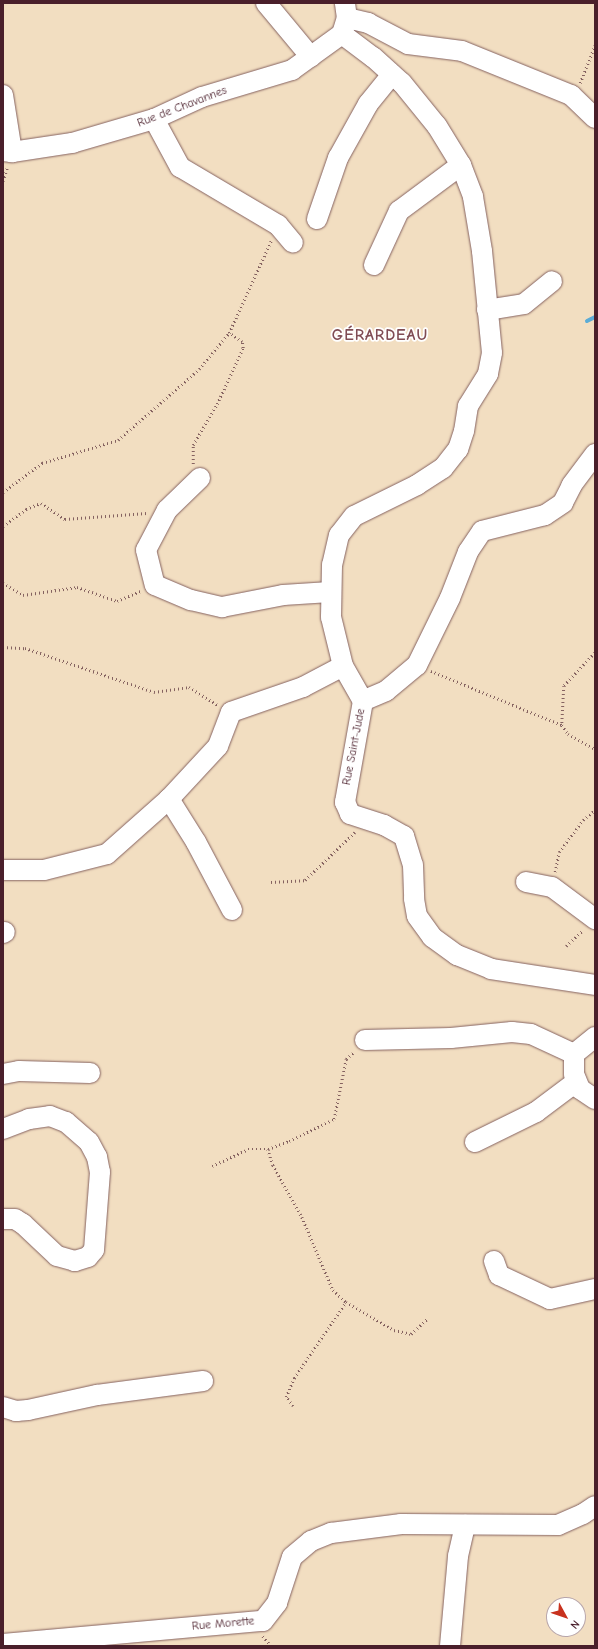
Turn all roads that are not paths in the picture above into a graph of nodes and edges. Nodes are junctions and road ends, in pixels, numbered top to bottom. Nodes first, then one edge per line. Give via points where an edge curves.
1 (266, 3) edge
2 (344, 18) edge
3 (311, 57) junction
4 (392, 74) junction
5 (3, 96) edge
6 (595, 118) edge
7 (154, 119) junction
8 (8, 152) edge
9 (461, 165) junction
10 (317, 219) dead end
11 (293, 243) dead end
12 (374, 265) dead end
13 (552, 282) dead end
14 (487, 310) junction
15 (595, 454) edge
16 (196, 482) road end
17 (330, 592) junction
18 (343, 666) junction
19 (363, 701) junction
20 (169, 799) junction
21 (3, 870) edge
22 (526, 882) dead end
23 (232, 910) dead end
24 (594, 918) edge
25 (595, 985) edge
26 (595, 1037) edge
27 (365, 1040) road end
28 (574, 1054) junction
29 (90, 1073) dead end
30 (3, 1074) edge
31 (576, 1082) junction
32 (595, 1099) edge
33 (3, 1129) edge
34 (475, 1142) dead end
35 (3, 1219) edge
36 (494, 1261) dead end
37 (595, 1289) edge
38 (203, 1381) dead end
39 (3, 1407) edge
40 (595, 1506) edge
41 (465, 1525) junction
42 (83, 1641) edge
43 (3, 1644) edge
44 (450, 1646) edge

1 - 3 street
2 - 3 street, Rue de Chavannes
2 - 4 street via 373,57
2 - 6 street via 368,22 408,44 462,51 575,99
3 - 7 street, Rue de Chavannes via 292,70 202,97
4 - 9 street via 437,126
4 - 10 street via 368,104 338,158
5 - 8 street
7 - 8 street, Rue de Chavannes via 72,143
7 - 11 street via 180,167 278,225
9 - 12 street via 399,211
9 - 14 street via 473,197 482,251
13 - 14 street via 524,304
14 - 17 street via 492,353 488,374 468,406 458,449 443,468 418,485 354,516 339,535
15 - 19 street, Rue Saint-Jude via 572,485 564,503 545,515 482,532 468,552 438,625 418,665 386,691
16 - 17 street via 167,510 146,550 155,585 191,600 222,607 283,595
17 - 18 street via 331,617
18 - 19 street
18 - 20 street via 303,688 231,712 218,746
19 - 25 street, Rue Saint-Jude via 346,802 350,814 364,821 384,825 404,836 413,866 417,916 432,938 457,955 492,969
20 - 21 street via 106,854 44,870
20 - 23 street via 196,842
22 - 24 street via 552,887
26 - 28 street
27 - 28 street via 451,1038 512,1032 531,1034
28 - 31 street
29 - 30 street via 19,1071
31 - 32 street via 580,1089
31 - 34 street via 536,1112
33 - 35 street via 29,1119 50,1116 66,1122 89,1142 97,1158 100,1172 94,1250 88,1257 75,1261 57,1256 23,1224 15,1219
36 - 37 street via 499,1275 550,1299
38 - 39 street via 96,1395 28,1410 16,1411
40 - 41 street, Rue Morette via 558,1525
41 - 42 street, Rue Morette via 401,1524 331,1533 311,1541 292,1557 277,1603 263,1621
41 - 44 street via 458,1556
42 - 43 street, Rue Morette

